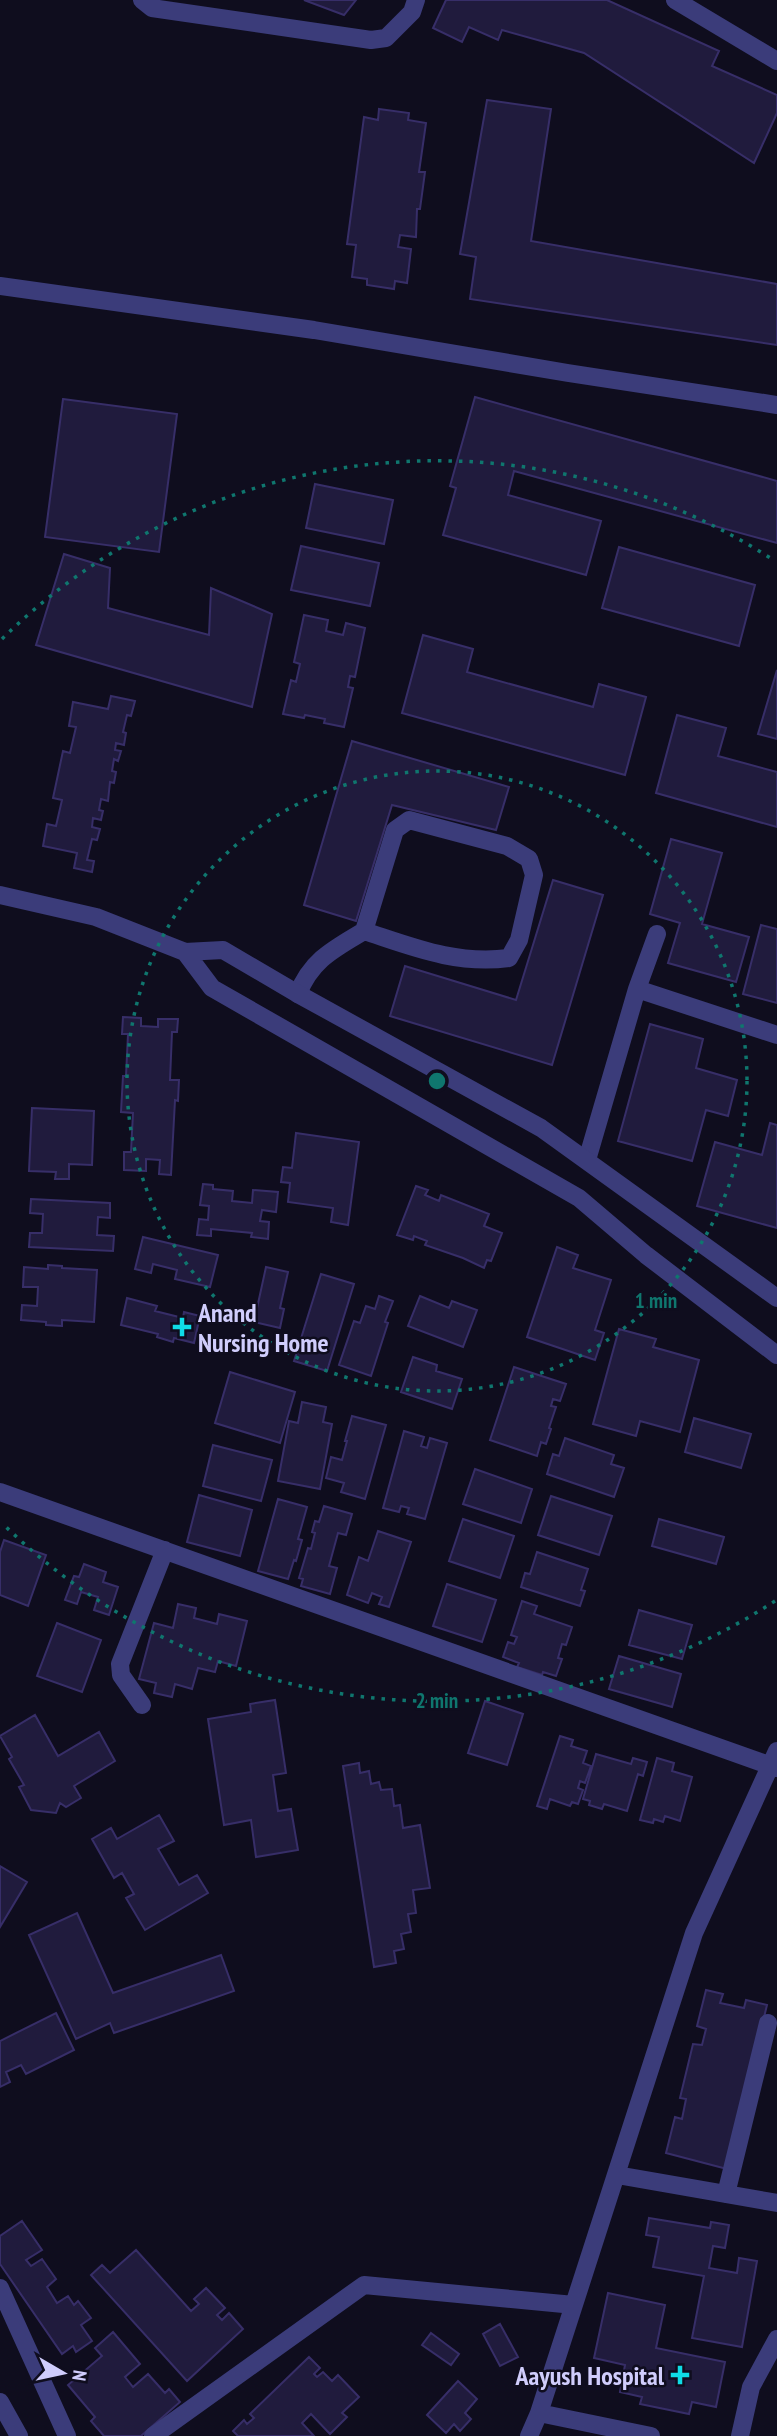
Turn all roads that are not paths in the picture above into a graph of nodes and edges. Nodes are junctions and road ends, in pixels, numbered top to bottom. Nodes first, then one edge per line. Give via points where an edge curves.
1 (142, 0) edge
2 (416, 0) edge
3 (675, 0) edge
4 (777, 61) edge
5 (0, 286) edge
6 (777, 405) edge
7 (0, 895) edge
8 (364, 931) junction
9 (657, 934) dead end
10 (185, 952) junction
11 (636, 989) junction
12 (298, 994) junction
13 (777, 1035) edge
14 (587, 1160) junction
15 (777, 1298) edge
16 (777, 1355) edge
17 (0, 1492) edge
18 (165, 1550) junction
19 (142, 1705) dead end
20 (775, 1761) edge
21 (768, 2023) dead end
22 (617, 2175) junction
23 (726, 2194) junction
24 (777, 2203) edge
25 (0, 2288) edge
26 (574, 2305) junction
27 (777, 2339) edge
28 (0, 2402) edge
29 (538, 2413) junction
30 (611, 2432) edge
31 (19, 2436) edge
32 (67, 2436) edge
33 (153, 2436) edge
34 (529, 2436) edge
35 (651, 2436) edge
36 (740, 2436) edge

1 - 2 street via 152,8 371,40 386,38 412,12
3 - 4 street
5 - 6 street via 314,330
7 - 10 street via 96,917
8 - 8 street via 395,830 409,820 507,846 529,859 534,875 519,940 509,958 483,961 430,953
8 - 12 street via 306,974
9 - 11 street
10 - 12 street via 223,950
10 - 16 street via 212,988 579,1198
11 - 13 street
11 - 14 street
12 - 14 street via 541,1128
14 - 15 street
17 - 18 street
18 - 19 street via 120,1664 121,1675
18 - 20 street
20 - 22 street via 694,1933
21 - 23 street
22 - 23 street
22 - 26 street
23 - 24 street
25 - 32 street
26 - 29 street
26 - 33 street via 364,2285
27 - 36 street via 751,2387
28 - 31 street
29 - 30 street
29 - 34 street
30 - 35 street

